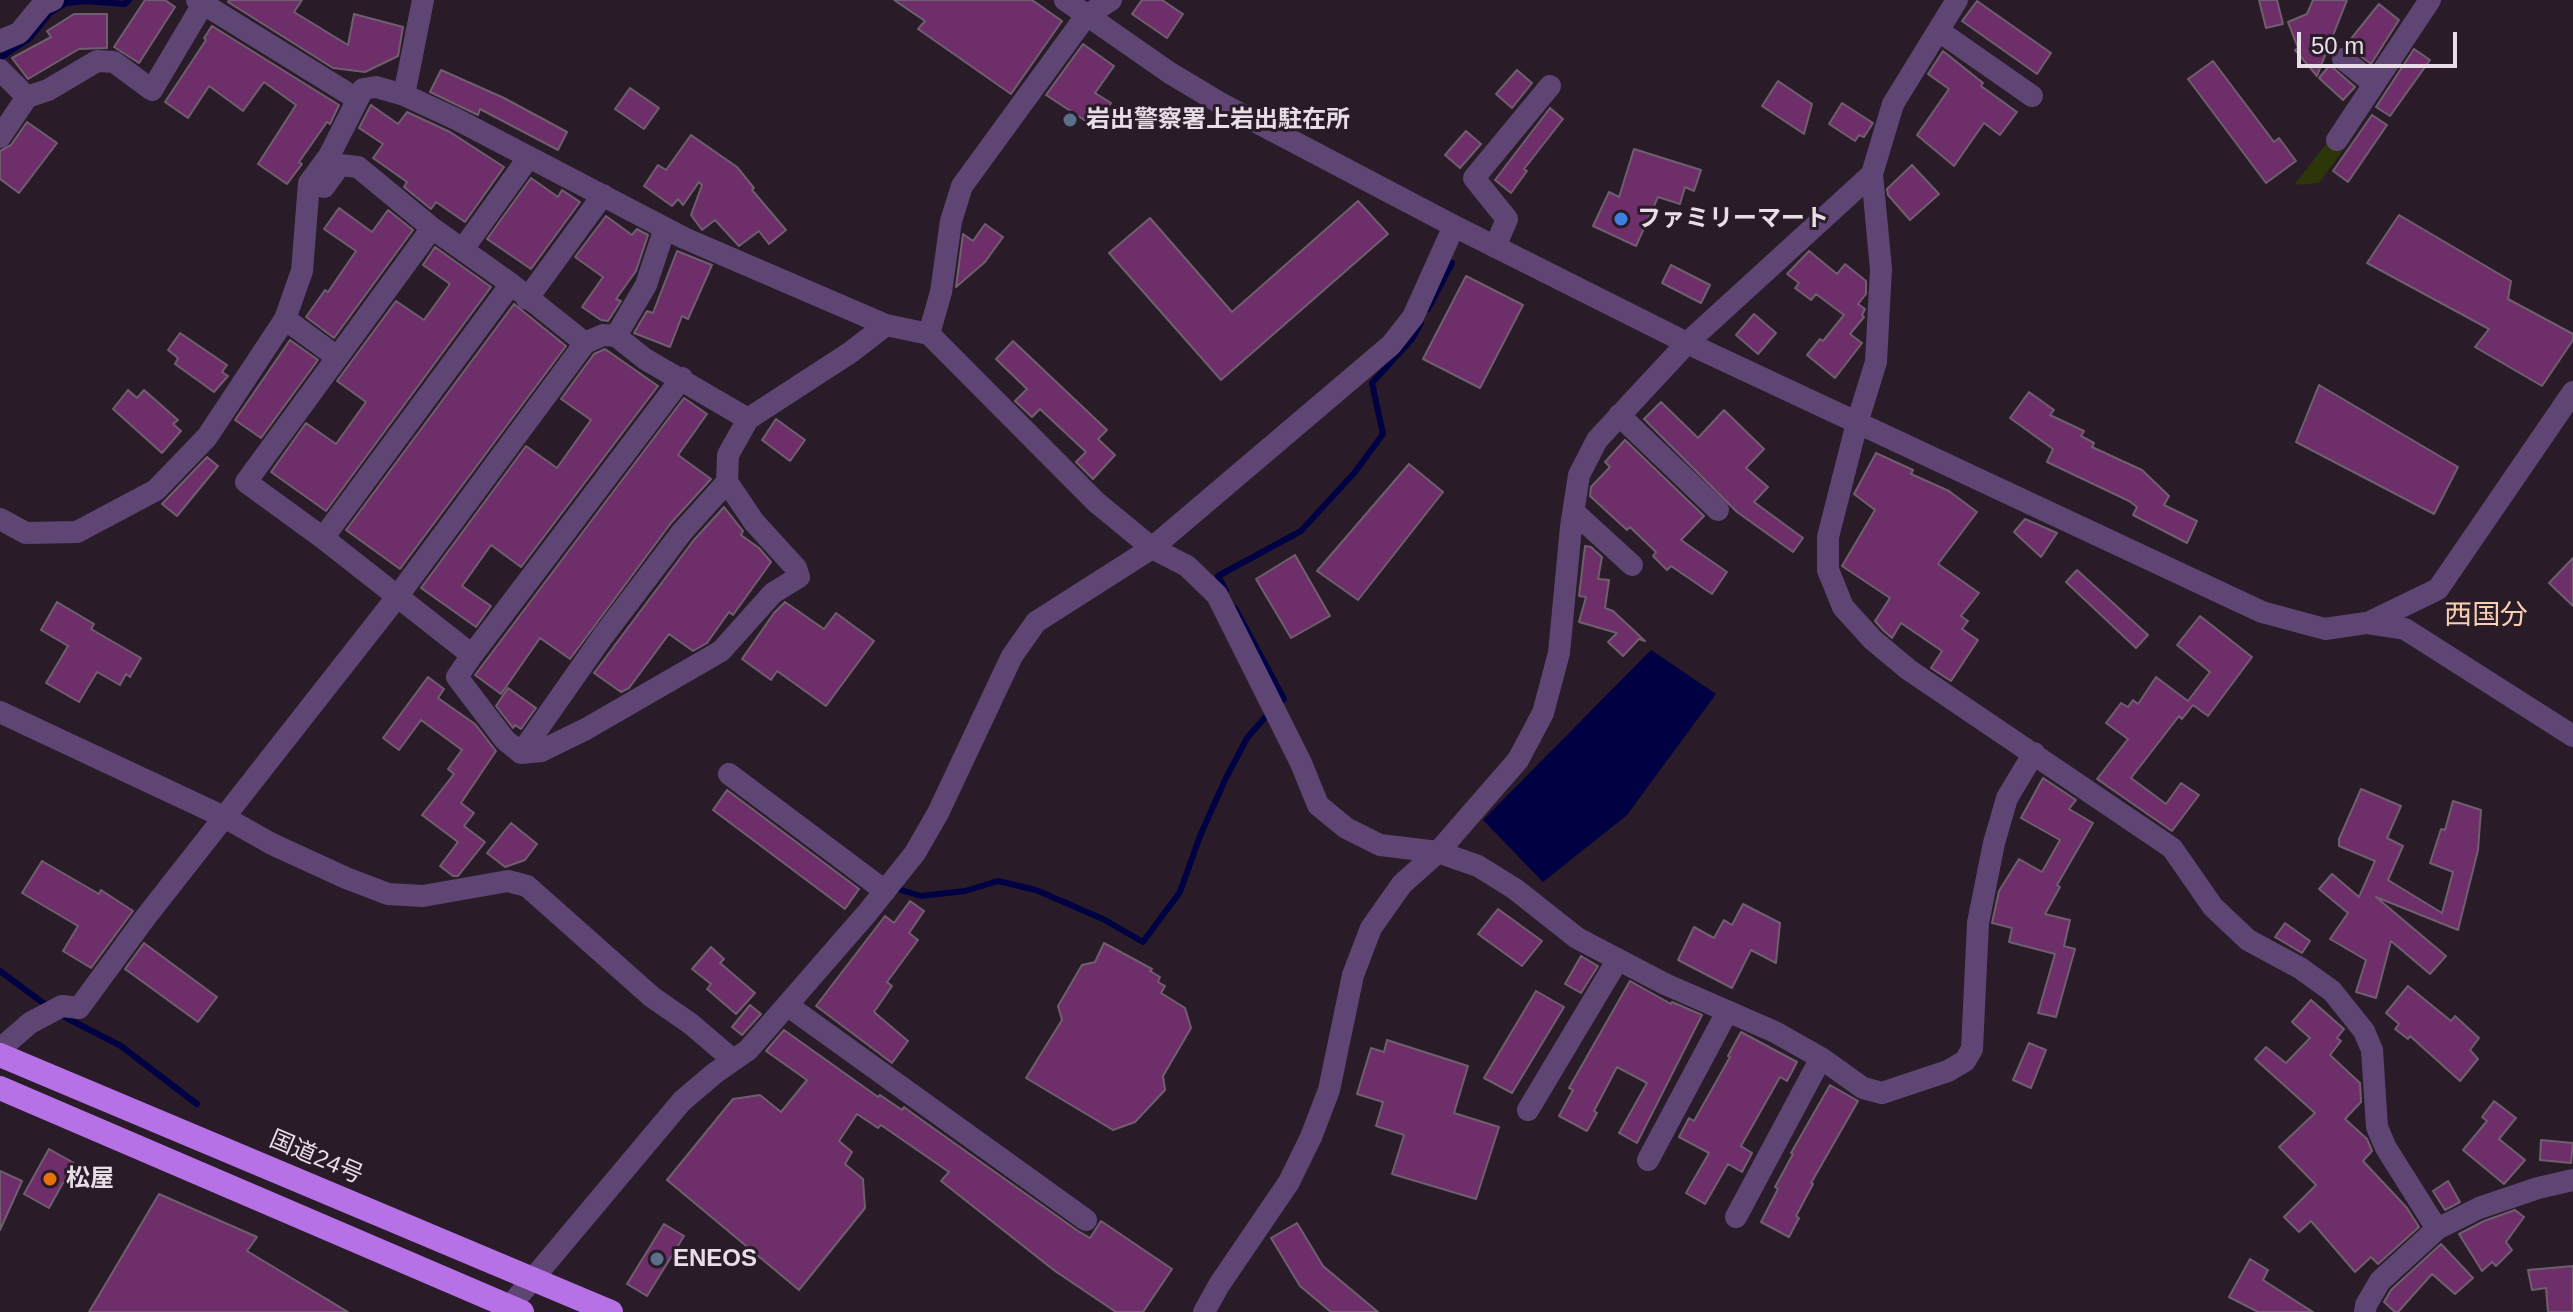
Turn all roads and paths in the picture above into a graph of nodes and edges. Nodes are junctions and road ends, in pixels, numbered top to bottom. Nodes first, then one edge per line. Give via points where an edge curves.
1 (423, 0) edge
2 (1065, 0) edge
3 (1111, 0) edge
4 (1957, 0) edge
5 (2430, 0) edge
6 (45, 1) edge
7 (200, 2) edge
8 (1086, 16) junction
9 (1939, 31) junction
10 (0, 41) edge
11 (2343, 59) dead end
12 (0, 70) edge
13 (2374, 84) junction
14 (1550, 86) dead end
15 (404, 95) junction
16 (2032, 96) dead end
17 (27, 97) junction
18 (357, 99) junction
19 (0, 137) edge
20 (2337, 140) dead end
21 (529, 157) junction
22 (1872, 174) junction
23 (603, 195) junction
24 (306, 211) junction
25 (1454, 226) junction
26 (432, 228) junction
27 (665, 228) junction
28 (1495, 247) junction
29 (463, 249) junction
30 (519, 292) junction
31 (285, 319) junction
32 (886, 325) junction
33 (929, 334) junction
34 (616, 336) junction
35 (585, 343) junction
36 (1687, 343) junction
37 (337, 357) junction
38 (682, 378) junction
39 (2573, 392) edge
40 (1619, 415) junction
41 (748, 419) junction
42 (1857, 423) junction
43 (727, 482) junction
44 (1718, 510) dead end
45 (1574, 512) junction
46 (0, 519) edge
47 (323, 538) junction
48 (1152, 548) junction
49 (1632, 565) dead end
50 (397, 597) junction
51 (2366, 623) junction
52 (472, 655) junction
53 (0, 712) edge
54 (2573, 736) edge
55 (521, 753) junction
56 (2034, 753) junction
57 (729, 774) dead end
58 (224, 817) junction
59 (1438, 852) junction
60 (885, 891) junction
61 (1617, 961) junction
62 (787, 1005) junction
63 (1727, 1012) junction
64 (0, 1049) edge
65 (0, 1055) edge
66 (1821, 1058) junction
67 (733, 1060) junction
68 (0, 1088) edge
69 (1528, 1110) dead end
70 (1648, 1160) dead end
71 (2573, 1180) edge
72 (1736, 1217) dead end
73 (1086, 1220) dead end
74 (2437, 1229) junction
75 (531, 1279) junction
76 (512, 1310) edge
77 (611, 1312) edge
78 (1204, 1312) edge
79 (2365, 1312) edge

1 - 15 street
2 - 8 street
3 - 8 street
4 - 9 street
5 - 13 street
6 - 10 street via 19,33
7 - 17 street via 152,90 114,62 97,61
7 - 18 street
8 - 25 street via 1220,103
8 - 33 street via 962,186
9 - 16 street
9 - 22 street via 1893,104
11 - 13 street
12 - 17 street
13 - 20 street
14 - 28 street via 1474,178 1507,219
15 - 18 street via 376,87 363,89
15 - 21 street
17 - 19 street
18 - 24 street via 309,183
21 - 23 street
21 - 29 street
22 - 36 street
22 - 42 street via 1880,309 1876,362
23 - 27 street
23 - 30 street
24 - 26 street via 340,165 358,167
24 - 31 street via 302,271
25 - 28 street
25 - 48 street via 1413,317 1391,345
26 - 29 street
26 - 37 street
27 - 32 street
27 - 34 street via 646,285
28 - 36 street
29 - 30 street
30 - 35 street
30 - 47 street
31 - 37 street
31 - 46 street via 207,437 156,490 77,532 26,533
32 - 33 street
32 - 41 street
33 - 48 street via 1096,502
34 - 35 street
34 - 38 street
35 - 50 street
36 - 40 street
36 - 42 street
37 - 47 street via 246,482
38 - 41 street
38 - 52 street
39 - 51 street via 2438,589
40 - 44 street
40 - 45 street via 1597,440 1579,475
41 - 43 street via 728,455
42 - 51 street via 2262,612 2325,629
42 - 56 street via 1828,537 1828,570 1843,607 1909,670
43 - 55 street via 603,636
43 - 55 street via 799,577 773,593 721,651 586,729 541,751
45 - 49 street
45 - 59 street via 1559,653 1543,713 1518,760
47 - 50 street
48 - 59 street via 1187,566 1217,595 1318,805 1346,828 1380,845
48 - 60 street via 1036,622 1012,656 938,813
50 - 52 street
50 - 58 street
51 - 54 street via 2405,629
52 - 55 street via 457,677
53 - 58 street
56 - 66 street via 2007,798 1994,843 1978,923 1972,1049 1965,1061 1882,1093 1863,1088
56 - 74 street via 2172,848 2213,907 2248,940 2332,991 2364,1031 2372,1050 2377,1127 2386,1148
57 - 60 street
58 - 64 street via 79,1008 54,1010
58 - 67 street via 321,867 388,894 423,896 508,881 527,886 652,997
59 - 61 street via 1478,866
59 - 78 street via 1402,884 1371,928 1353,975 1329,1090 1311,1137 1289,1182
60 - 62 street
61 - 63 street
61 - 69 street
62 - 67 street
62 - 73 street
63 - 66 street
63 - 70 street
65 - 75 highway, 国道24号
66 - 72 street
67 - 75 street via 682,1101
68 - 76 highway
71 - 74 street via 2479,1208
74 - 79 street via 2380,1281
75 - 76 street
75 - 77 highway, 国道24号

